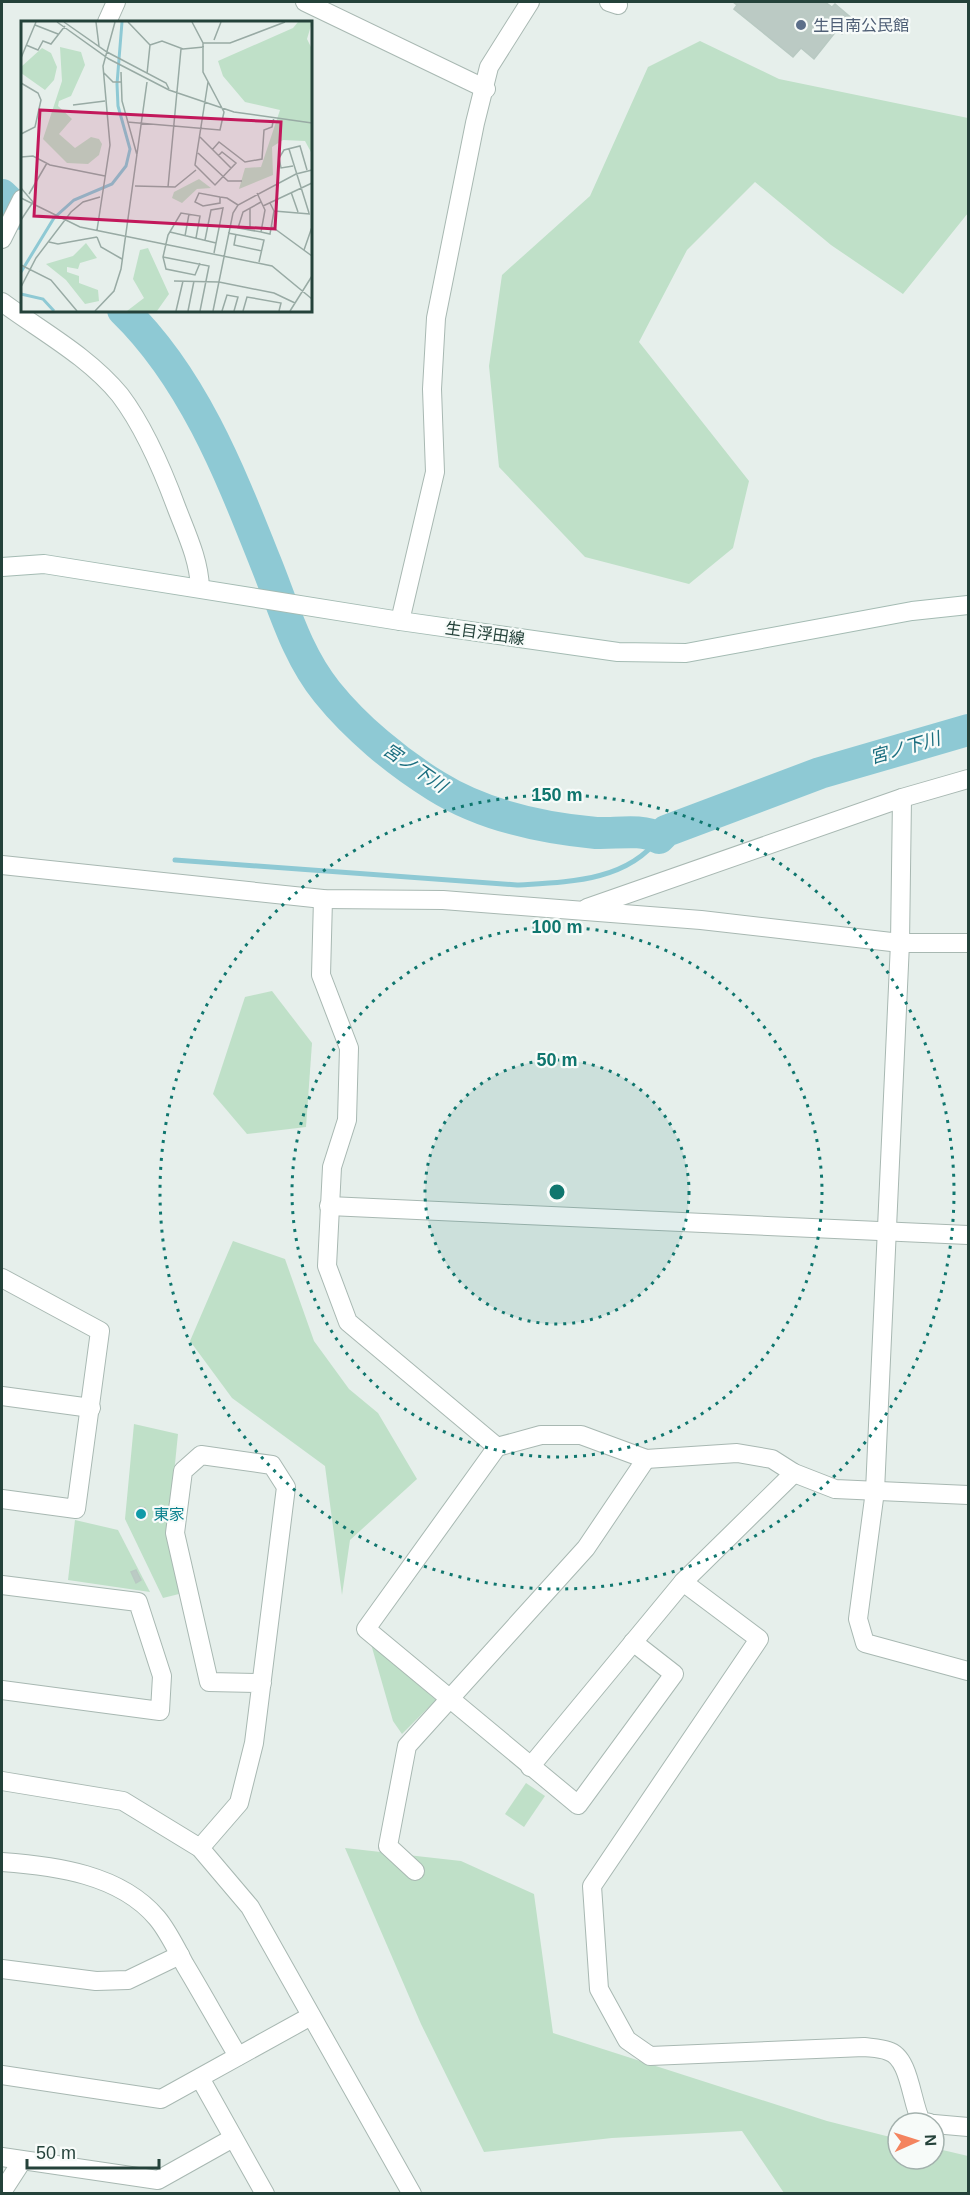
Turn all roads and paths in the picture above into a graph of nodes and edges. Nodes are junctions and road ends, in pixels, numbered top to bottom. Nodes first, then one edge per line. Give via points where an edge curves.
1 (116, 2) edge
2 (305, 2) edge
3 (530, 2) edge
4 (107, 21) edge
5 (486, 89) junction
6 (21, 201) edge
7 (5, 232) edge
8 (2, 302) edge
9 (2, 567) edge
10 (200, 588) junction
11 (969, 605) edge
12 (400, 621) junction
13 (969, 780) edge
14 (902, 798) junction
15 (2, 866) edge
16 (323, 899) junction
17 (576, 912) junction
18 (900, 943) junction
19 (969, 943) edge
20 (329, 1206) junction
21 (886, 1230) junction
22 (969, 1234) edge
23 (2, 1278) edge
24 (2, 1396) edge
25 (91, 1408) junction
26 (497, 1447) junction
27 (646, 1459) junction
28 (794, 1473) junction
29 (875, 1491) junction
30 (969, 1495) edge
31 (2, 1499) edge
32 (683, 1582) junction
33 (2, 1585) edge
34 (633, 1642) junction
35 (969, 1671) edge
36 (262, 1683) junction
37 (2, 1690) edge
38 (449, 1700) junction
39 (530, 1767) junction
40 (2, 1781) edge
41 (200, 1848) junction
42 (2, 1862) edge
43 (415, 1870) dead end
44 (180, 1955) junction
45 (2, 1969) edge
46 (311, 2016) junction
47 (238, 2056) junction
48 (2, 2075) edge
49 (200, 2078) junction
50 (916, 2111) edge
51 (946, 2125) edge
52 (969, 2127) edge
53 (233, 2138) junction
54 (2, 2157) edge
55 (22, 2161) junction
56 (158, 2187) edge
57 (2, 2192) edge
58 (265, 2193) edge
59 (412, 2193) edge

1 - 4 street
2 - 5 street
3 - 5 street via 489,67
5 - 12 street via 475,123 436,318 432,389 435,472
6 - 7 street
8 - 10 street via 54,336 119,395 170,488 199,569
9 - 10 street, 生目浮田線 via 44,564
10 - 12 street, 生目浮田線
11 - 12 street, 生目浮田線 via 912,611 686,654 618,652
13 - 14 street
14 - 17 street
14 - 18 street
15 - 16 street
16 - 17 street via 443,900
16 - 20 street via 321,975 349,1048 347,1120 332,1167
17 - 18 street via 701,920
18 - 19 street
18 - 21 street
20 - 21 street
20 - 26 street via 327,1266 348,1322
21 - 22 street
21 - 29 street
23 - 25 street via 100,1331
24 - 25 street
25 - 31 street via 76,1509
26 - 27 street via 541,1436 581,1435
26 - 38 street via 366,1629
27 - 28 street via 737,1453 772,1459
27 - 38 street via 586,1548
28 - 29 street via 835,1489
28 - 32 street
29 - 30 street
29 - 35 street via 858,1619 865,1643
32 - 34 street
32 - 50 street via 759,1640 592,1886 599,1989 627,2040 650,2056 864,2048 889,2051 899,2057 905,2069
33 - 37 street via 138,1602 162,1676 160,1711
34 - 39 street
34 - 39 street via 674,1674 578,1805
36 - 36 street via 286,1487 272,1465 201,1455 183,1471 175,1533 209,1682
36 - 41 street via 254,1743 239,1803
38 - 39 street
38 - 43 street via 407,1746 388,1846
40 - 41 street via 123,1801
41 - 46 street via 250,1907
42 - 44 street via 45,1865 102,1881 136,1899 157,1918
44 - 45 street via 128,1980 96,1981
44 - 47 street
46 - 47 street
46 - 59 street
47 - 49 street
48 - 49 street via 161,2099
49 - 53 street
51 - 52 street
53 - 56 street
53 - 58 street
54 - 55 street
55 - 56 street
55 - 57 street

